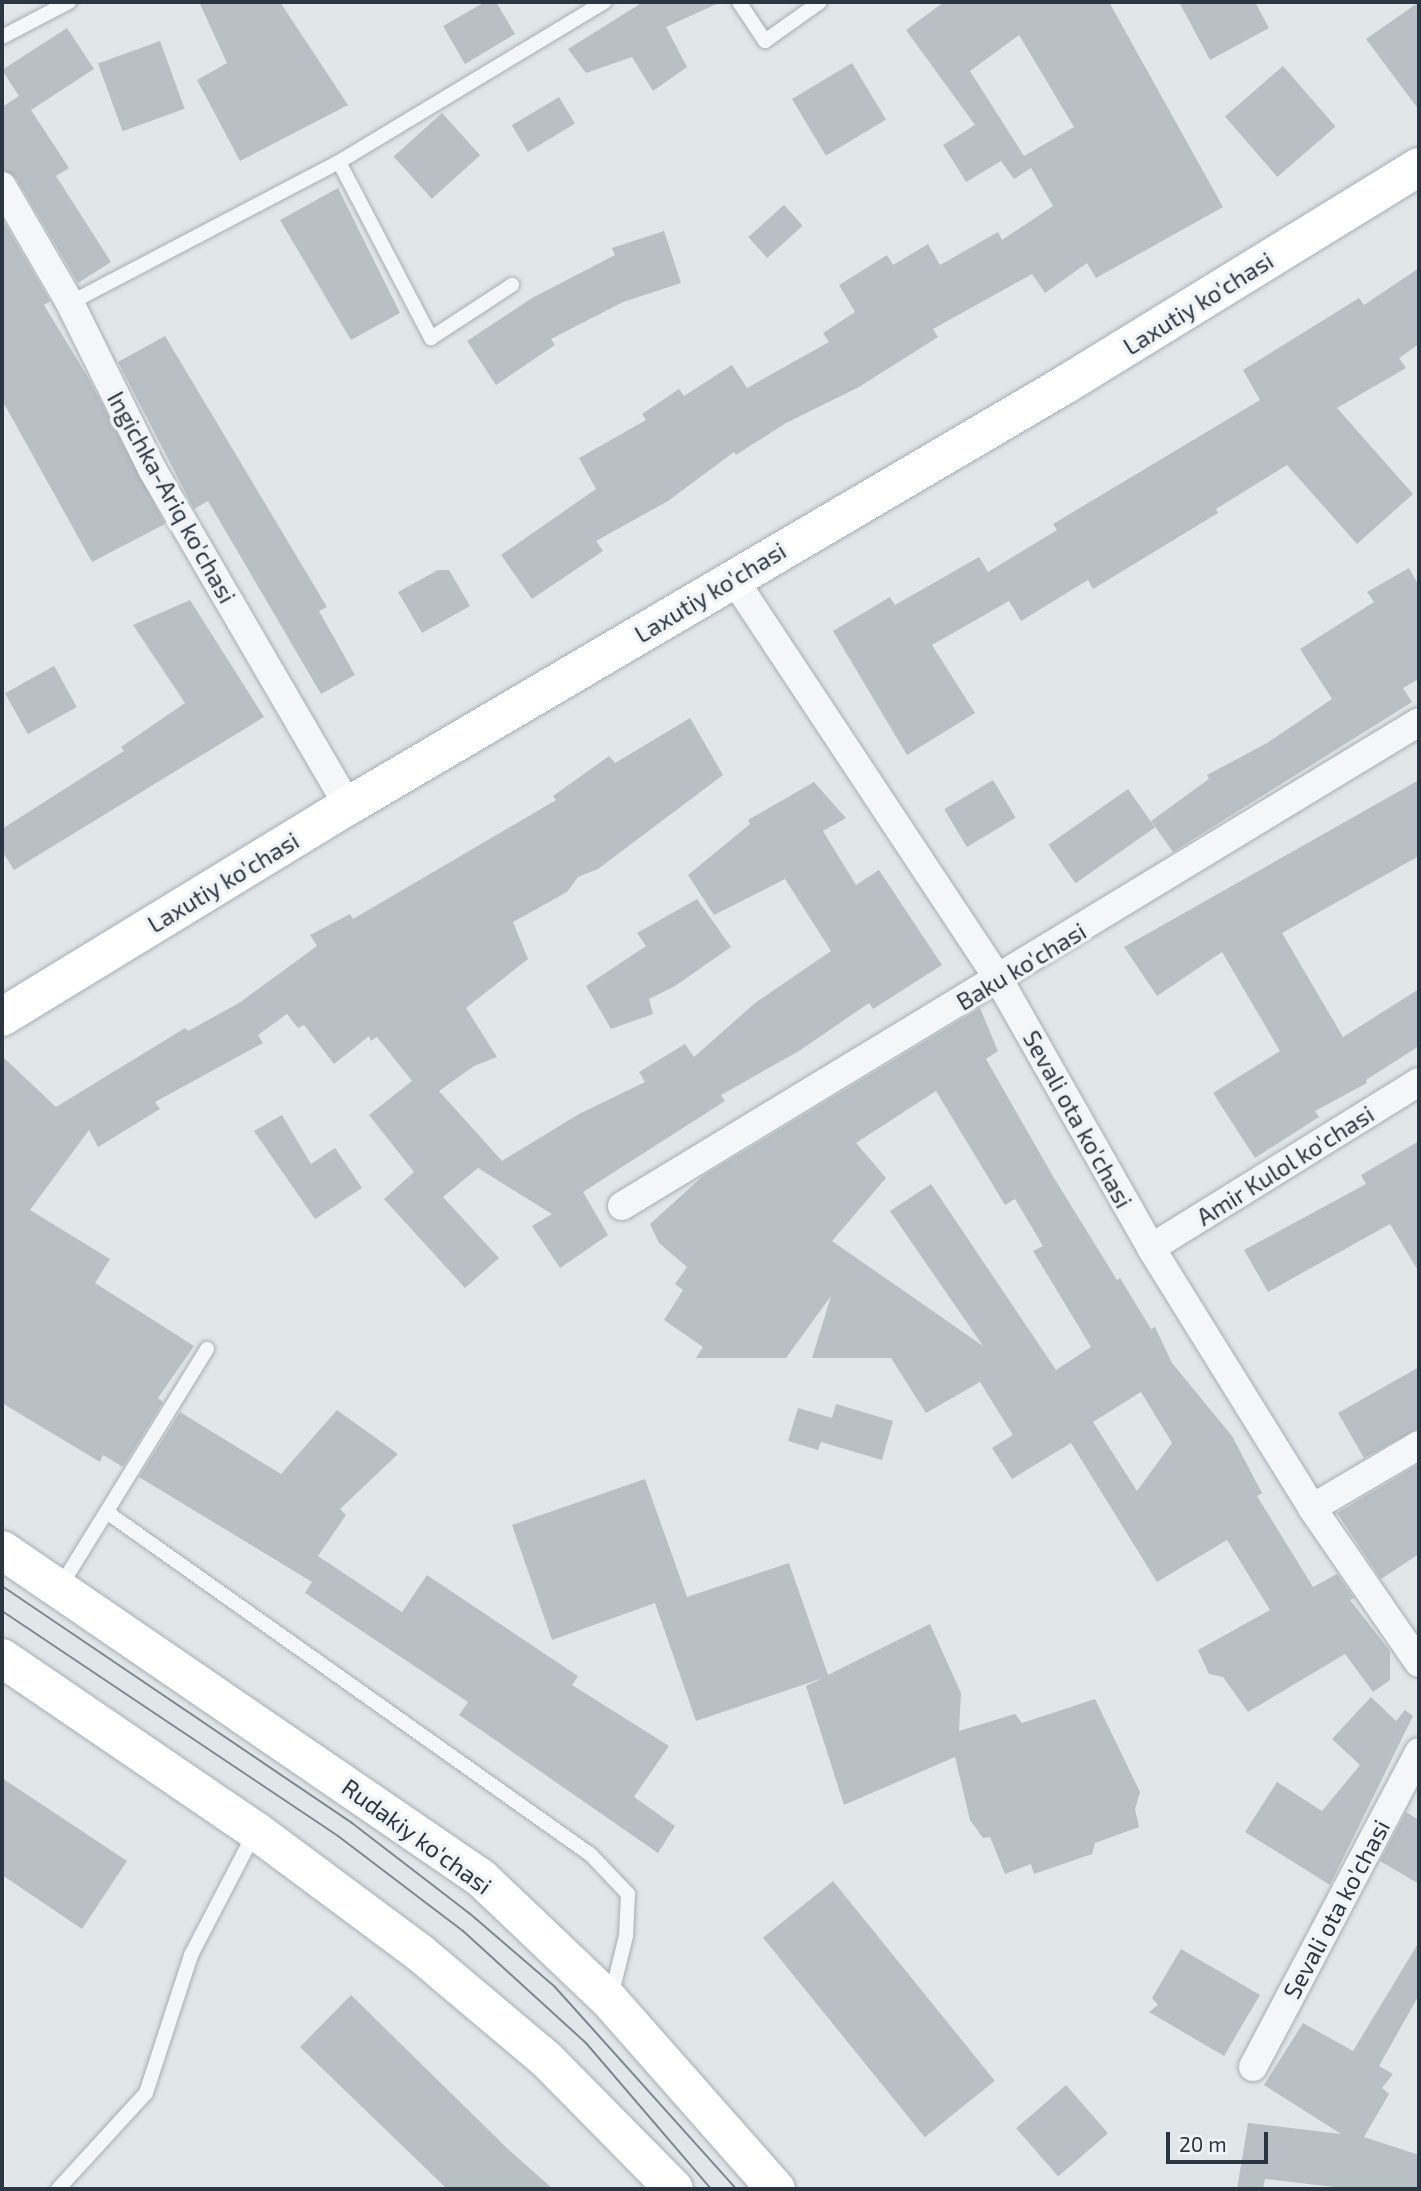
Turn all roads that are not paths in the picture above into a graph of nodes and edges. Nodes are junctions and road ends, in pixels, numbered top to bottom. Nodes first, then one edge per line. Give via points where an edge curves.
1 (69, 2) edge
2 (604, 2) edge
3 (739, 2) edge
4 (820, 2) edge
5 (2, 37) edge
6 (339, 162) junction
7 (1419, 167) edge
8 (2, 186) edge
9 (512, 285) dead end
10 (70, 303) junction
11 (733, 578) junction
12 (1419, 722) edge
13 (348, 806) junction
14 (999, 979) junction
15 (2, 1017) edge
16 (1419, 1082) edge
17 (622, 1206) dead end
18 (1151, 1248) junction
19 (207, 1349) dead end
20 (1419, 1446) edge
21 (1312, 1508) junction
22 (108, 1513) junction
23 (2, 1550) edge
24 (60, 1587) junction
25 (2, 1658) edge
26 (1419, 1662) edge
27 (1419, 1752) edge
28 (256, 1831) junction
29 (610, 2001) junction
30 (1253, 2067) dead end
31 (58, 2189) edge
32 (674, 2189) edge
33 (776, 2189) edge

1 - 5 lane
2 - 6 lane
3 - 4 lane via 765,41
6 - 9 lane via 431,338
6 - 10 lane
7 - 11 main road, Laxutiy ko'chasi via 1066,384
8 - 10 street, Ingichka-Ariq ko'chasi
10 - 13 street, Ingichka-Ariq ko'chasi via 152,469
11 - 13 main road, Laxutiy ko'chasi
11 - 14 street, Sevali ota ko'chasi
12 - 14 street, Baku ko'chasi
13 - 15 main road, Laxutiy ko'chasi
14 - 17 street, Baku ko'chasi
14 - 18 street, Sevali ota ko'chasi
16 - 18 street, Amir Kulol ko'chasi
18 - 21 street, Sevali ota ko'chasi
19 - 22 lane
20 - 21 street
21 - 26 street, Sevali ota ko'chasi
22 - 24 lane
22 - 29 lane via 591,1855 628,1894 625,1936
23 - 24 main road, Rudakiy ko'chasi
24 - 29 main road, Rudakiy ko'chasi via 481,1878
25 - 28 main road
27 - 30 street, Sevali ota ko'chasi
28 - 31 lane via 191,1955 146,2094
28 - 32 main road via 420,1953 546,2059
29 - 33 main road, Rudakiy ko'chasi

